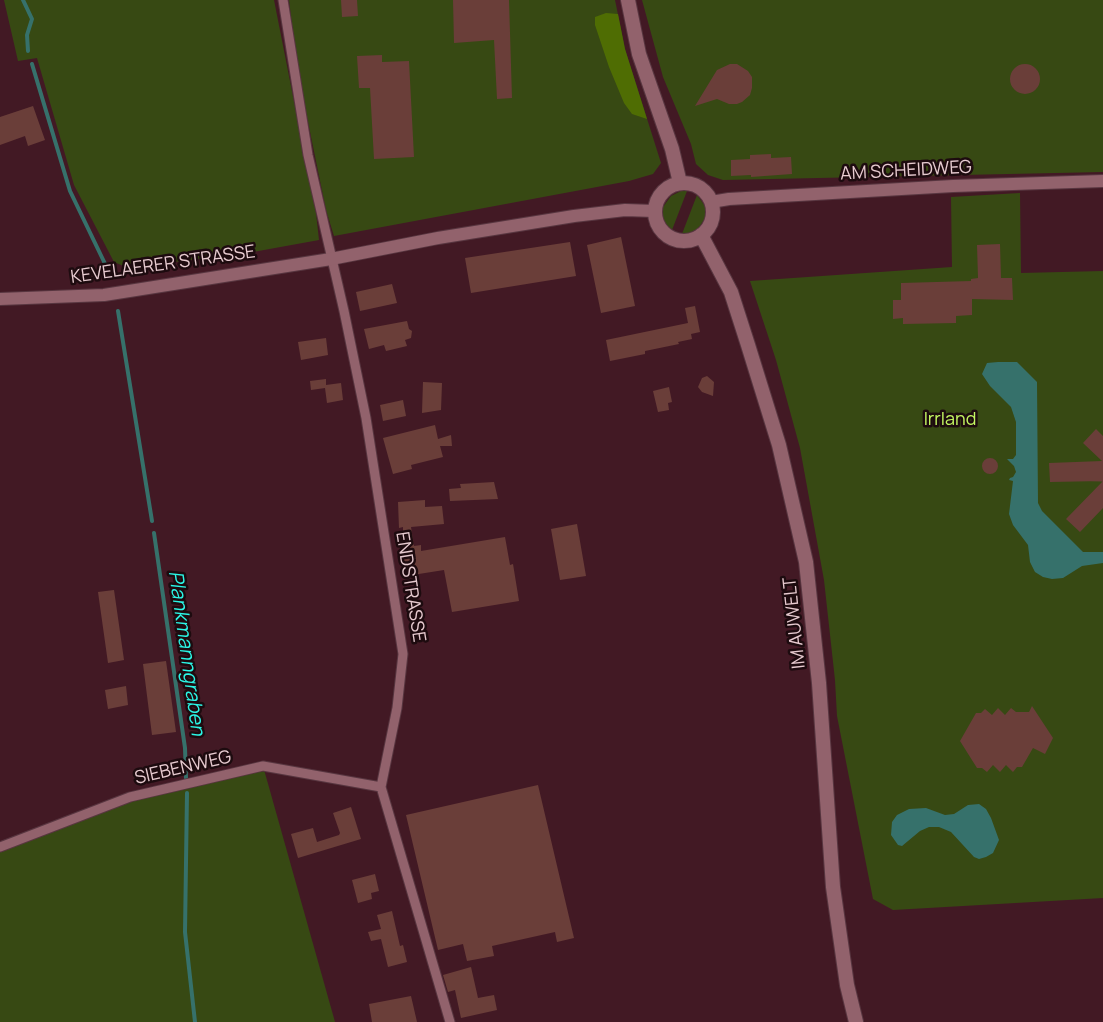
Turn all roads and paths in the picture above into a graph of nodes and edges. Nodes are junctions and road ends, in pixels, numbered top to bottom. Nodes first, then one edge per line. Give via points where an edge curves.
1 (283, 0) edge
2 (628, 0) edge
3 (1103, 181) edge
4 (680, 183) junction
5 (711, 202) junction
6 (654, 210) junction
7 (701, 235) junction
8 (331, 259) junction
9 (0, 299) edge
10 (381, 787) junction
11 (0, 847) edge
12 (450, 1022) edge
13 (856, 1022) edge

1 - 8 street via 308,155
2 - 4 main road via 639,54
3 - 5 street, AM SCHEIDWEG via 953,186
4 - 5 main road via 698,187
4 - 6 main road via 662,193
5 - 7 main road via 712,220
6 - 7 main road via 660,227 674,239 683,241
6 - 8 street, KEVELAERER STRASSE via 574,216
7 - 13 main road, IM AUWELT via 731,292 779,445 806,561 833,887
8 - 9 street, KEVELAERER STRASSE via 104,295
8 - 10 street, ENDSTRASSE via 366,418 404,654
10 - 11 street, SIEBENWEG via 263,766 130,797
10 - 12 street, ENDSTRASSE

